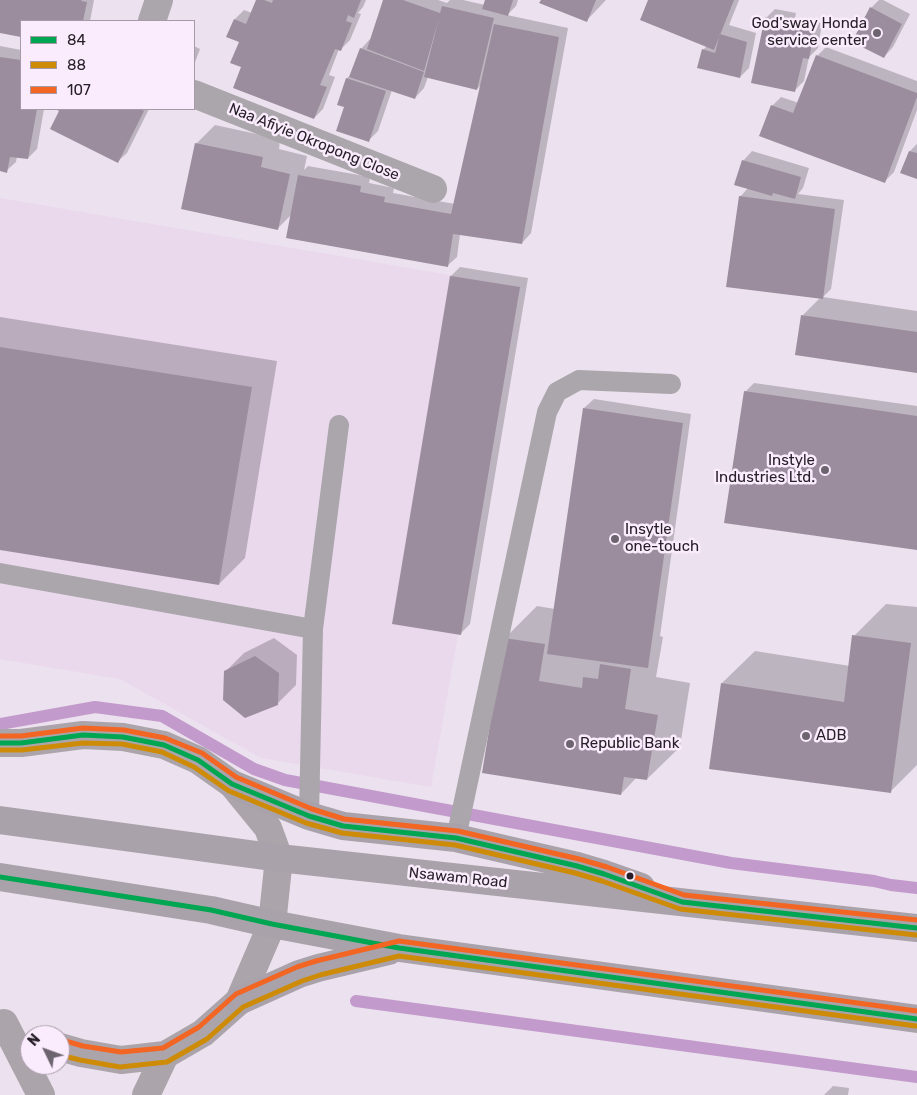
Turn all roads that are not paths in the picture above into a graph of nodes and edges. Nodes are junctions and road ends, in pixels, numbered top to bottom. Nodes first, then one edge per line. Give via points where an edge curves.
1 (159, 0) edge
2 (152, 20) edge
3 (195, 94) edge
4 (434, 189) dead end
5 (671, 384) dead end
6 (339, 425) dead end
7 (0, 573) edge
8 (313, 629) junction
9 (0, 742) edge
10 (232, 784) junction
11 (309, 816) junction
12 (0, 820) edge
13 (456, 838) junction
14 (279, 858) junction
15 (0, 877) edge
16 (682, 902) junction
17 (272, 924) junction
18 (917, 928) edge
19 (399, 948) junction
20 (239, 1001) junction
21 (917, 1019) edge
22 (1, 1023) edge
23 (20, 1031) edge
24 (70, 1050) edge
25 (165, 1056) junction
26 (41, 1095) edge
27 (146, 1095) edge

1 - 2 street
3 - 4 street, Naa Afiyie Okropong Close
5 - 13 lane via 579,380 557,392 548,412
6 - 8 lane
7 - 8 lane
8 - 11 lane
9 - 10 main road via 21,743 83,735 123,737 164,745 198,760
10 - 11 highway
10 - 14 main road via 268,828
11 - 13 highway via 343,826
12 - 14 highway, Nsawam Road
13 - 16 highway via 577,866
14 - 16 highway, Nsawam Road
14 - 17 main road
15 - 17 highway via 211,910
16 - 18 highway, Nsawam Road
17 - 19 highway
17 - 20 main road
19 - 20 highway via 299,974
19 - 21 highway
20 - 25 main road via 203,1032
22 - 23 main road
22 - 26 main road
24 - 25 main road via 121,1060
25 - 27 main road

